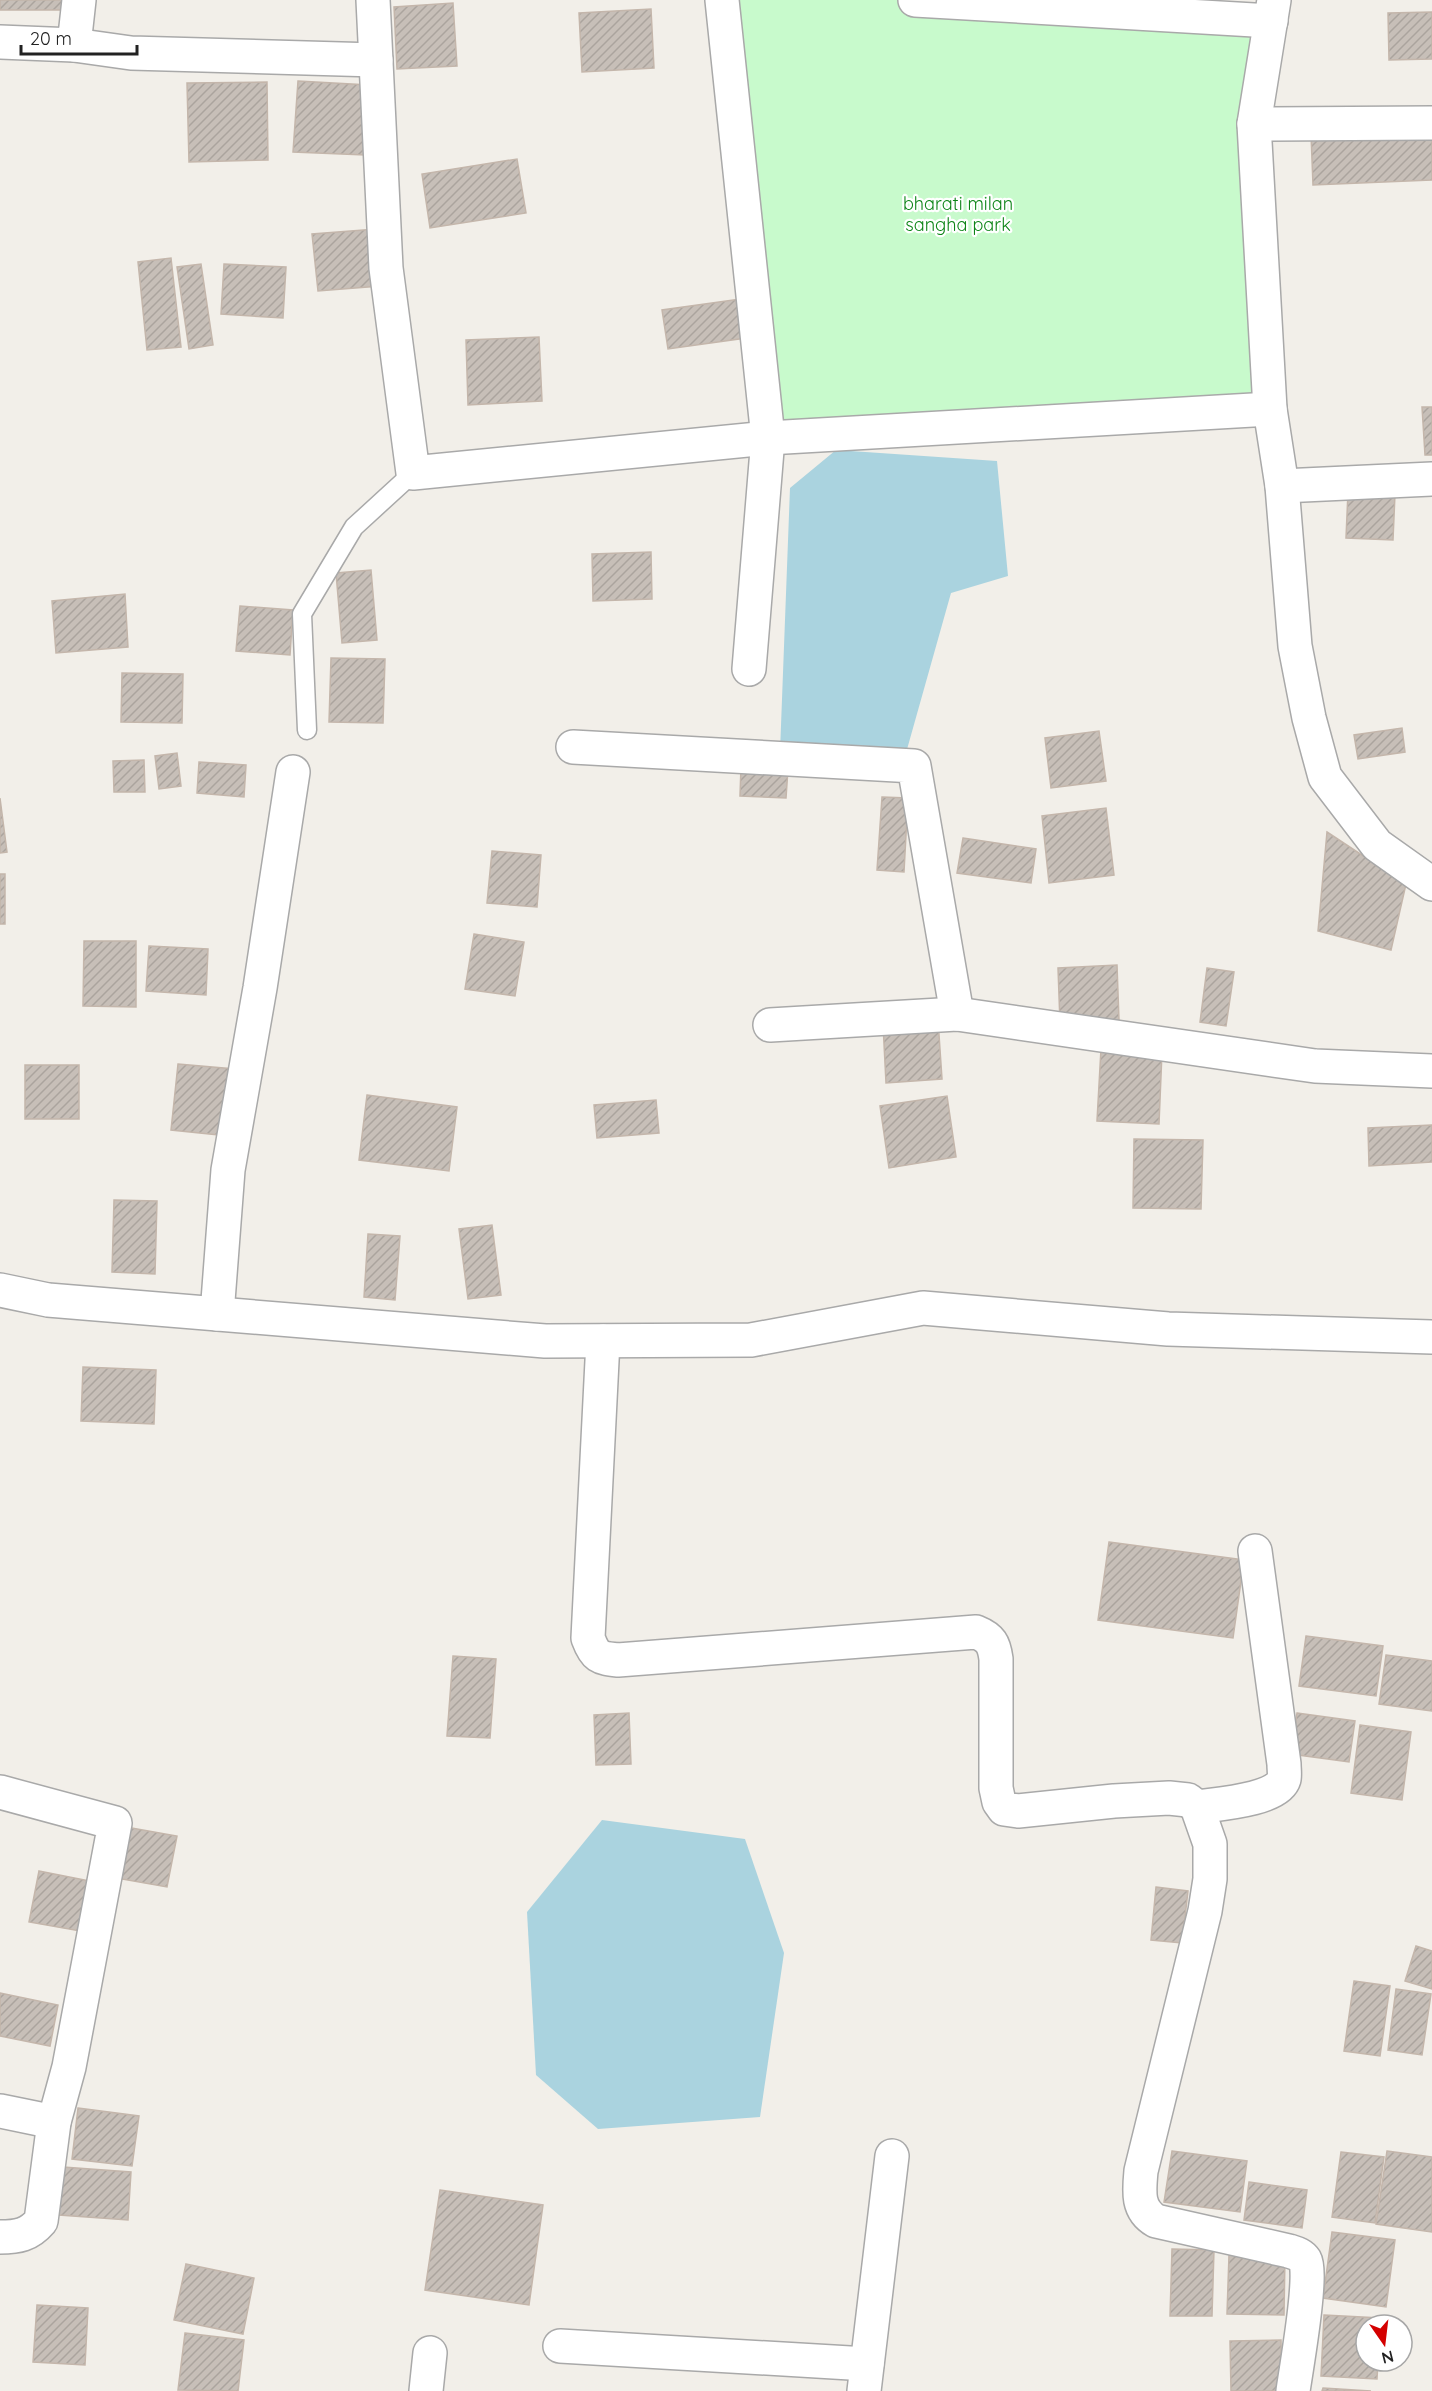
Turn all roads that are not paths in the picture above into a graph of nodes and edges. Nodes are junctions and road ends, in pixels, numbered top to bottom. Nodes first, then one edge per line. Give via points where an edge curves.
1 (79, 0) edge
2 (374, 0) edge
3 (722, 0) edge
4 (915, 0) edge
5 (1273, 11) edge
6 (0, 42) edge
7 (74, 45) junction
8 (376, 60) junction
9 (1432, 123) edge
10 (1254, 124) junction
11 (1270, 409) junction
12 (768, 438) junction
13 (413, 473) junction
14 (1432, 479) edge
15 (1282, 486) junction
16 (749, 669) dead end
17 (307, 730) dead end
18 (573, 747) dead end
19 (293, 772) dead end
20 (1432, 884) edge
21 (957, 1014) junction
22 (770, 1025) dead end
23 (1432, 1071) edge
24 (0, 1290) edge
25 (217, 1314) junction
26 (1432, 1337) edge
27 (603, 1341) junction
28 (1255, 1551) dead end
29 (0, 1792) edge
30 (1197, 1807) junction
31 (0, 2111) edge
32 (54, 2122) junction
33 (892, 2156) dead end
34 (0, 2237) edge
35 (560, 2346) dead end
36 (430, 2353) dead end
37 (865, 2378) edge
38 (426, 2391) edge
39 (1293, 2391) edge

1 - 7 street
2 - 8 street
3 - 12 street
4 - 5 street
5 - 10 street
6 - 7 street
7 - 8 street via 131,53
8 - 13 street via 386,268
9 - 10 street
10 - 11 street
11 - 12 street
11 - 15 street
12 - 13 street
12 - 16 street
13 - 17 lane via 354,527 302,614
14 - 15 street
15 - 20 street via 1295,646 1325,777 1377,845
18 - 21 street via 914,766
19 - 25 street via 228,1170
21 - 22 street
21 - 23 street via 1315,1066
24 - 25 street via 48,1300
25 - 27 street via 545,1341
26 - 27 street via 1168,1329 923,1308 751,1340
27 - 30 street via 588,1638 594,1653 618,1660 976,1632 994,1644 996,1788 1004,1809 1169,1798 1188,1800
28 - 30 street via 1284,1780 1275,1790 1258,1796
29 - 32 street via 115,1823 69,2067
30 - 39 street via 1210,1844 1210,1879 1141,2171 1140,2203 1146,2215 1156,2221 1289,2251 1305,2261 1307,2281
31 - 32 street
32 - 34 street via 41,2221 32,2231 18,2237
33 - 37 street
35 - 37 street
36 - 38 street

